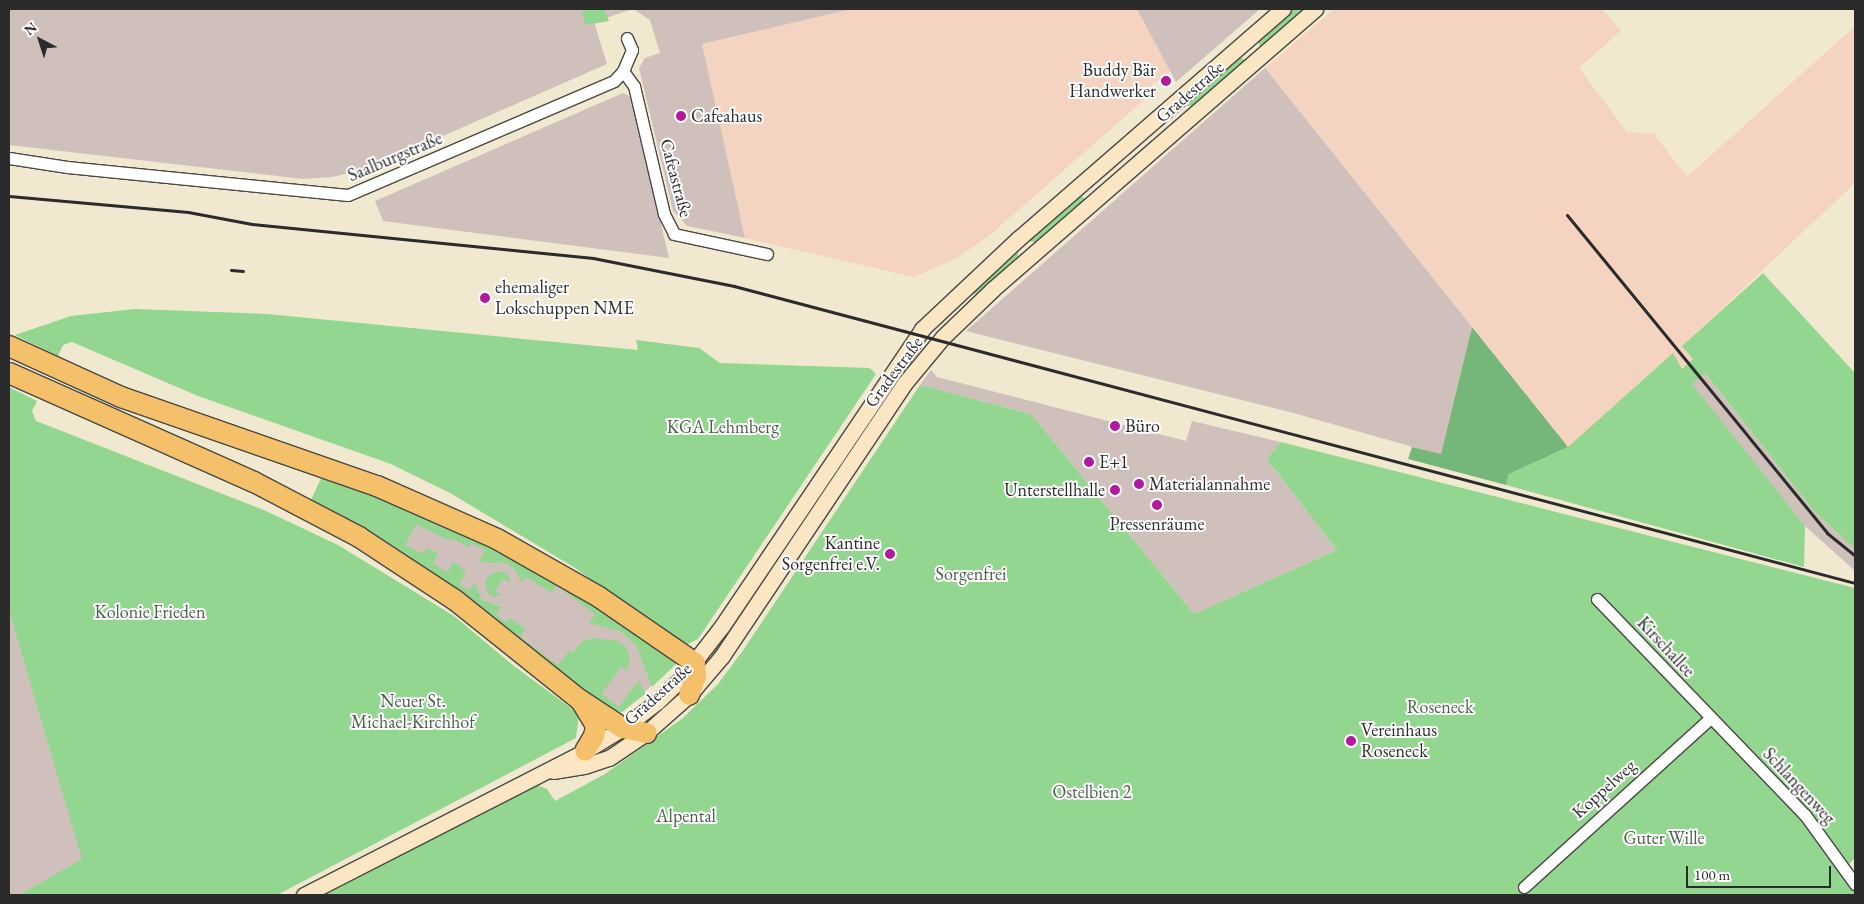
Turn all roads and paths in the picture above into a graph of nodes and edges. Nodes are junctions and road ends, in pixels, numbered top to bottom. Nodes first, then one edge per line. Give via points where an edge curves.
1 (1283, 9) edge
2 (1315, 9) edge
3 (627, 38) dead end
4 (623, 71) junction
5 (9, 158) edge
6 (767, 254) dead end
7 (9, 346) edge
8 (9, 372) edge
9 (1597, 599) dead end
10 (695, 663) junction
11 (689, 695) junction
12 (580, 700) junction
13 (1709, 719) junction
14 (623, 728) junction
15 (646, 733) junction
16 (584, 751) junction
17 (541, 772) junction
18 (1855, 884) edge
19 (1524, 887) dead end
20 (304, 895) edge

1 - 10 main road, Gradestraße via 1018,239 922,329
2 - 11 main road, Gradestraße via 992,289 943,337 904,384 722,656
3 - 4 street via 632,50
4 - 5 street, Saalburgstraße via 605,85 348,195 67,167
4 - 6 street, Cafeastraße via 634,86 664,214 674,234
7 - 10 highway via 121,397 377,486 497,539 599,597
8 - 12 highway via 254,482 359,537 455,600
9 - 13 street, Kirschallee
10 - 11 highway via 696,676
10 - 14 main road, Gradestraße via 657,702
11 - 15 main road, Gradestraße
12 - 14 highway
12 - 16 highway via 596,726 594,736
13 - 18 street, Schlangenweg via 1805,815
13 - 19 street, Koppelweg
14 - 15 highway
14 - 16 main road, Gradestraße
15 - 17 main road, Gradestraße via 597,763
16 - 17 main road, Gradestraße
17 - 20 main road, Gradestraße

